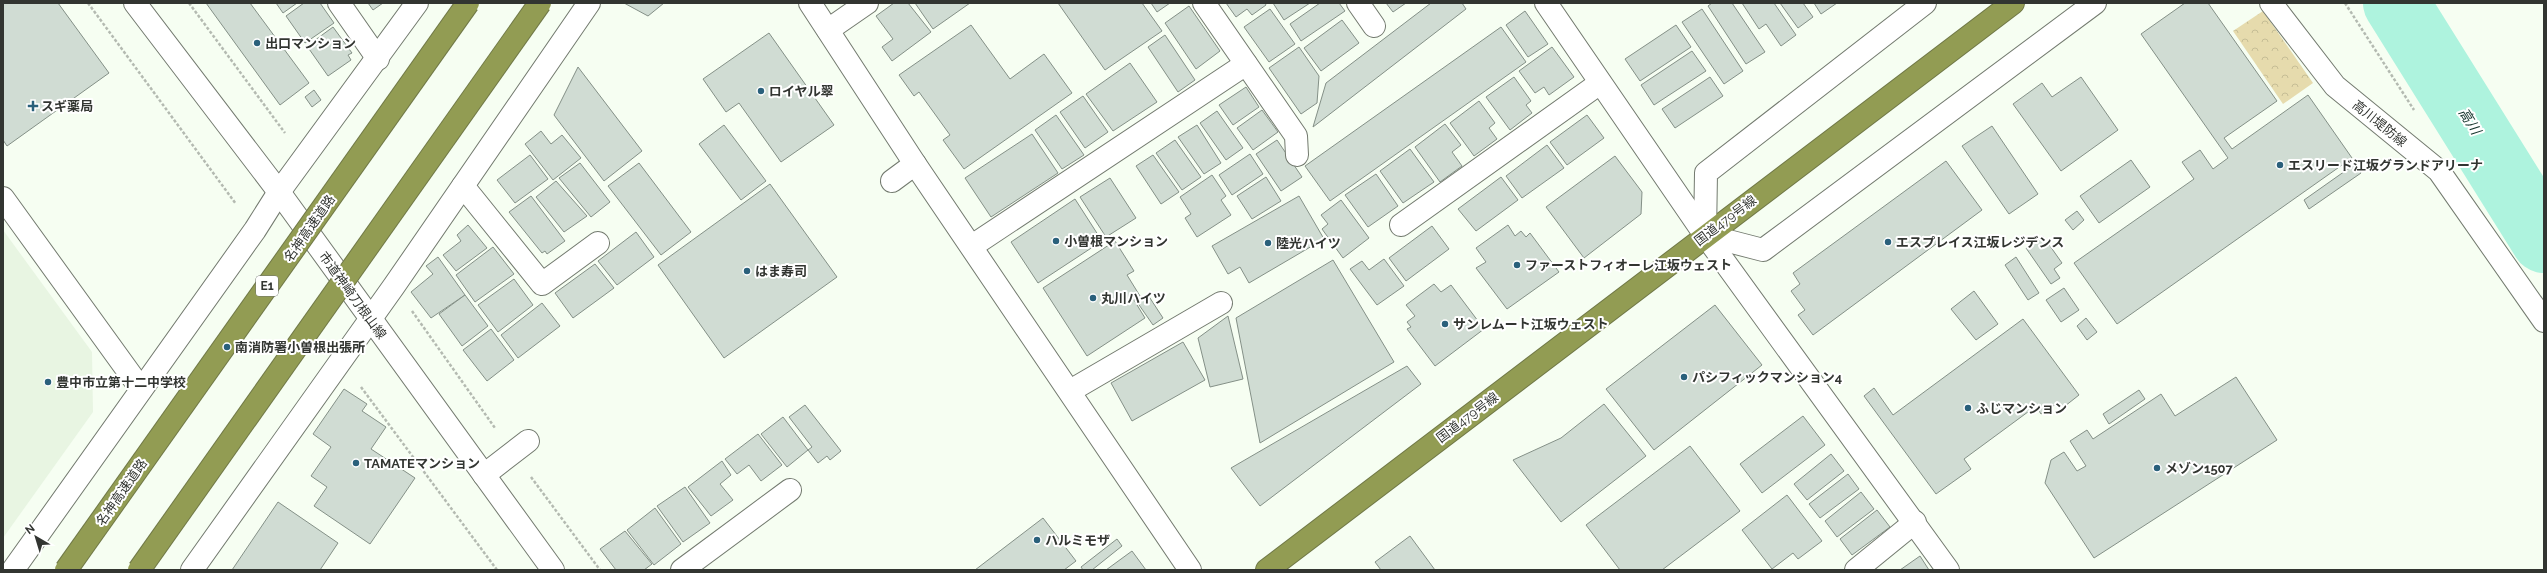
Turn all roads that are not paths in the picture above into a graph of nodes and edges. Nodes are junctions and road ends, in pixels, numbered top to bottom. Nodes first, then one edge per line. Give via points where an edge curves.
1 (135, 3) edge
2 (339, 3) edge
3 (417, 3) edge
4 (468, 3) edge
5 (540, 3) edge
6 (589, 3) edge
7 (810, 3) edge
8 (867, 3) edge
9 (1204, 3) edge
10 (1358, 3) edge
11 (1546, 3) edge
12 (1925, 3) edge
13 (2013, 3) edge
14 (2095, 3) edge
15 (2271, 3) edge
16 (1374, 26) dead end
17 (828, 30) junction
18 (378, 58) junction
19 (1246, 64) junction
20 (1600, 83) junction
21 (1297, 155) dead end
22 (916, 164) junction
23 (892, 181) dead end
24 (463, 186) junction
25 (279, 192) junction
26 (3, 198) edge
27 (1401, 225) dead end
28 (1705, 235) junction
29 (598, 243) dead end
30 (972, 246) junction
31 (1221, 303) dead end
32 (370, 320) junction
33 (2544, 321) edge
34 (141, 389) junction
35 (1070, 391) junction
36 (528, 441) dead end
37 (484, 475) junction
38 (790, 490) dead end
39 (1915, 522) junction
40 (13, 570) edge
41 (66, 570) edge
42 (138, 570) edge
43 (192, 570) edge
44 (553, 570) edge
45 (682, 570) edge
46 (1190, 570) edge
47 (1266, 570) edge
48 (1856, 570) edge
49 (1948, 570) edge

1 - 25 street, 市道神崎刀根山線
2 - 18 street
3 - 18 street
4 - 41 highway, 名神高速道路 / E1, bridge
5 - 42 highway, bridge
6 - 24 street
7 - 17 street
8 - 17 street
9 - 19 street
10 - 16 street
11 - 20 street
12 - 28 street via 1706,173
13 - 28 highway, 国道479号線
14 - 28 street via 1763,250
15 - 33 street, 高川堤防線 via 2335,86 2439,171
17 - 22 street
18 - 25 street
19 - 21 street via 1296,136
19 - 30 street
20 - 27 street
20 - 28 street
22 - 23 street
22 - 30 street
24 - 29 street via 542,284
24 - 32 street
25 - 32 street, 市道神崎刀根山線
25 - 34 street via 255,230
26 - 34 street
28 - 39 street
28 - 47 highway, 国道479号線
30 - 35 street
31 - 35 street
32 - 37 street, 市道神崎刀根山線
32 - 43 street
34 - 40 street
35 - 46 street
36 - 37 street
37 - 44 street, 市道神崎刀根山線
38 - 45 street
39 - 48 street
39 - 49 street

